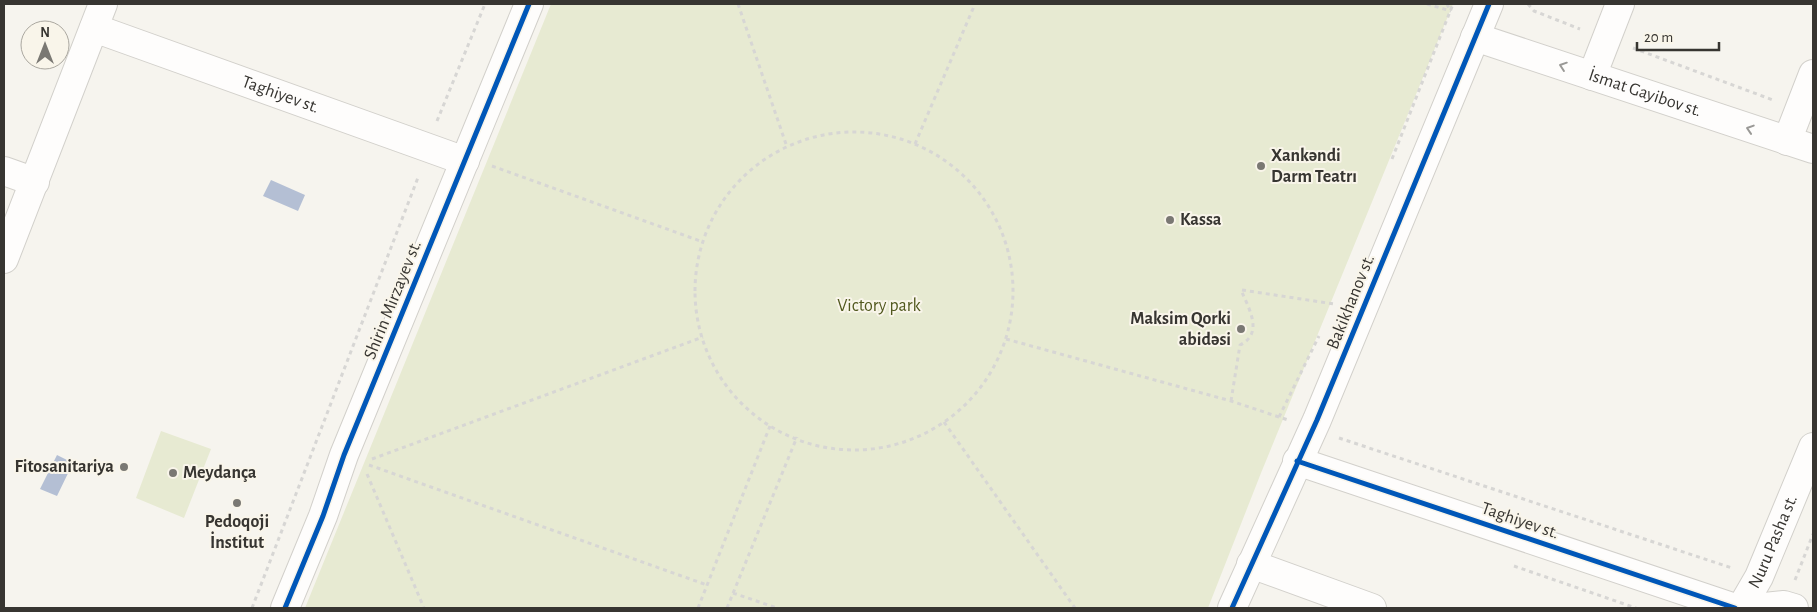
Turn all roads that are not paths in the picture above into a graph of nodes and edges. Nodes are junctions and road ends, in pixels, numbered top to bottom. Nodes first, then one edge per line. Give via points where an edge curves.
1 (529, 4) edge
2 (1489, 4) edge
3 (1620, 4) edge
4 (99, 16) edge
5 (1475, 37) junction
6 (1813, 74) edge
7 (1592, 76) junction
8 (1787, 140) junction
9 (1813, 149) edge
10 (474, 162) junction
11 (4, 171) edge
12 (35, 182) junction
13 (4, 259) edge
14 (1813, 447) edge
15 (1297, 460) junction
16 (1251, 564) junction
17 (1795, 597) edge
18 (285, 608) edge
19 (1232, 608) edge
20 (1372, 608) edge
21 (1735, 608) edge
22 (1741, 608) edge
23 (1756, 608) edge

1 - 10 street, Shirin Mirzayev st.
2 - 5 street, Bakikhanov st.
3 - 7 street
4 - 10 street, Taghiyev st. via 428,147
4 - 12 street
7 -> 5 street, İsmat Gayibov st.
5 - 15 street, Bakikhanov st. via 1313,429
6 - 8 street
8 -> 7 street, İsmat Gayibov st.
8 - 9 street, İsmat Gayibov st.
10 - 18 street, Shirin Mirzayev st. via 344,456
11 - 12 street
12 - 13 street
14 - 22 street, Nuru Pasha st. via 1759,577
15 - 16 street, Bakikhanov st.
15 - 21 street, Taghiyev st.
16 - 19 street, Bakikhanov st.
16 - 20 street
17 - 23 street via 1784,605

